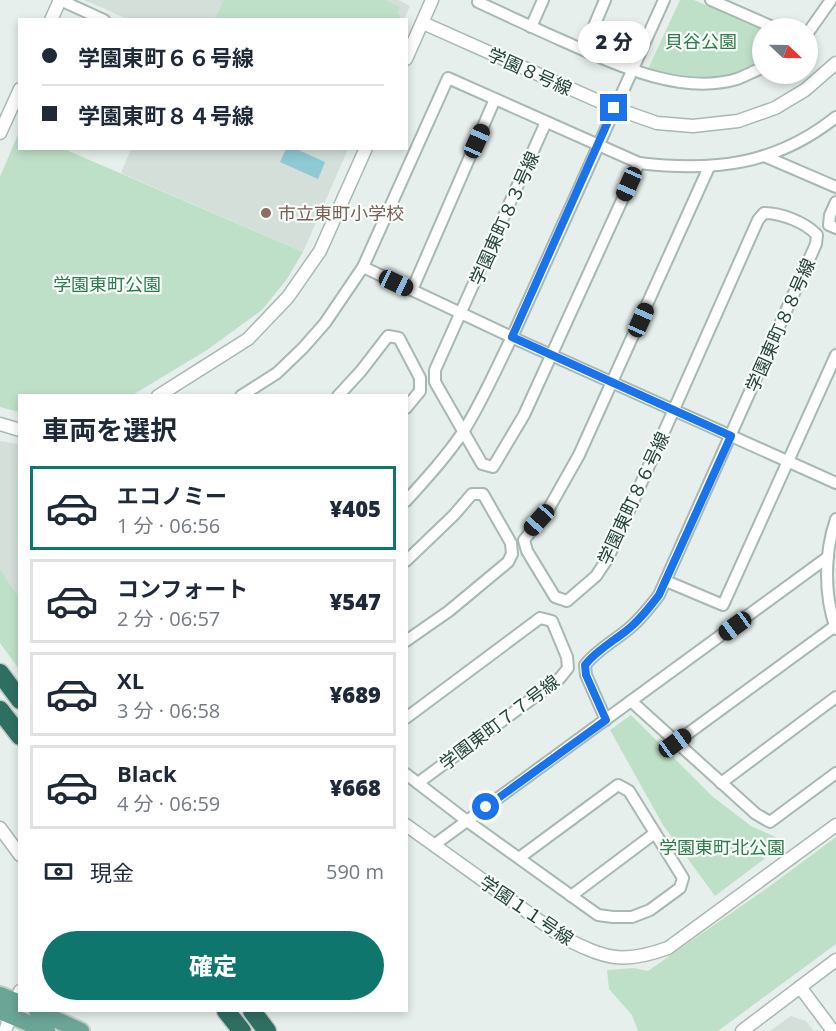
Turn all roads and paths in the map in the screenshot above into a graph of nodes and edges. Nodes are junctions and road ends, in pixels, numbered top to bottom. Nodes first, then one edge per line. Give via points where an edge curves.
1 (60, 0) edge
2 (432, 0) edge
3 (479, 0) edge
4 (543, 0) edge
5 (605, 0) edge
6 (664, 0) edge
7 (711, 0) edge
8 (831, 0) edge
9 (52, 18) edge
10 (100, 18) edge
11 (752, 18) edge
12 (818, 18) edge
13 (423, 23) junction
14 (531, 27) junction
15 (584, 50) junction
16 (408, 55) edge
17 (836, 63) edge
18 (632, 70) junction
19 (752, 72) edge
20 (495, 99) junction
21 (614, 108) junction
22 (15, 110) edge
23 (836, 117) edge
24 (546, 122) junction
25 (0, 133) edge
26 (601, 146) junction
27 (365, 150) edge
28 (764, 156) junction
29 (639, 163) junction
30 (709, 167) junction
31 (836, 188) edge
32 (836, 202) edge
33 (836, 228) edge
34 (363, 267) junction
35 (412, 290) junction
36 (462, 314) junction
37 (512, 337) junction
38 (552, 355) junction
39 (836, 355) edge
40 (613, 382) junction
41 (161, 394) edge
42 (244, 394) edge
43 (340, 394) edge
44 (408, 406) edge
45 (675, 410) junction
46 (0, 424) edge
47 (18, 429) edge
48 (463, 432) junction
49 (731, 436) junction
50 (788, 461) junction
51 (836, 483) edge
52 (408, 499) edge
53 (836, 519) edge
54 (828, 557) junction
55 (408, 559) edge
56 (666, 581) junction
57 (835, 628) edge
58 (408, 640) edge
59 (0, 673) edge
60 (18, 697) edge
61 (836, 697) edge
62 (631, 701) junction
63 (0, 710) edge
64 (408, 717) edge
65 (606, 720) junction
66 (18, 733) edge
67 (675, 743) junction
68 (836, 774) edge
69 (408, 776) edge
70 (418, 783) junction
71 (721, 783) junction
72 (467, 821) junction
73 (836, 825) edge
74 (408, 826) edge
75 (0, 828) edge
76 (655, 833) junction
77 (434, 845) junction
78 (18, 852) edge
79 (519, 858) junction
80 (571, 896) junction
81 (836, 960) edge
82 (800, 987) junction
83 (0, 995) edge
84 (12, 1009) edge
85 (39, 1012) edge
86 (227, 1012) edge
87 (253, 1012) edge
88 (47, 1031) edge
89 (81, 1031) edge
90 (242, 1031) edge
91 (267, 1031) edge
92 (742, 1031) edge
93 (833, 1031) edge

1 - 9 street
1 - 10 street
2 - 13 street
3 - 14 street via 478,3
4 - 14 street
5 - 15 street
6 - 18 street
7 - 11 street
8 - 12 street
13 - 16 street
13 - 21 street, 学園８号線
14 - 15 street
15 - 18 street
17 - 21 street, 学園８号線 via 805,90 775,108 738,121 693,126 657,123
18 - 19 street via 670,80 706,83 737,79
18 - 21 street
20 - 24 street
20 - 34 street via 448,78
20 - 35 street
21 - 26 street
22 - 25 street
23 - 28 street via 787,149
24 - 26 street
24 - 36 street, 学園東町８３号線
26 - 29 street
26 - 37 street
27 - 41 street via 320,251 288,297 248,339
28 - 30 street
28 - 31 street
29 - 30 street
29 - 38 street
30 - 40 street
32 - 33 street via 829,225
34 - 35 street
34 - 42 street via 303,348 278,373
35 - 36 street
36 - 37 street
36 - 48 street, 学園東町８３号線 via 435,370 435,382
37 - 38 street
37 - 48 street
38 - 40 street
38 - 48 street via 524,415 493,466 482,464
39 - 50 street
40 - 45 street
40 - 45 street, 学園東町８６号線 via 554,500 524,540 555,597 567,601 596,576 608,558
43 - 44 street via 388,336 399,338 420,378 420,391
45 - 49 street
45 - 49 street, 学園東町８８号線 via 758,220 764,213 774,213 809,228 817,235 816,244
46 - 47 street
48 - 52 street
49 - 50 street
49 - 56 street
50 - 51 street
50 - 56 street via 723,605
53 - 54 street
54 - 57 street via 827,580
54 - 62 street
55 - 58 street via 472,494 483,494 511,543 508,562
56 - 65 street via 646,612 585,665
57 - 67 street
59 - 60 highway
61 - 71 street
62 - 65 street
62 - 67 street
63 - 66 highway
64 - 70 street, 学園東町７７号線 via 540,618 552,621 567,657 568,668 560,678
65 - 72 street
67 - 71 street
68 - 71 street via 770,822
69 - 70 street
70 - 72 street
72 - 77 street
72 - 79 street
73 - 77 street, 学園１１号線 via 668,948 644,957 613,958 562,937
74 - 77 street, 学園１１号線
75 - 78 street
76 - 79 street via 629,791 618,785
76 - 80 street
76 - 80 street via 683,878 680,888 650,910 632,917 598,915
79 - 80 street
81 - 82 street
82 - 92 street
82 - 93 street
83 - 84 main road
84 - 88 main road
85 - 89 main road
86 - 90 highway
87 - 91 highway

